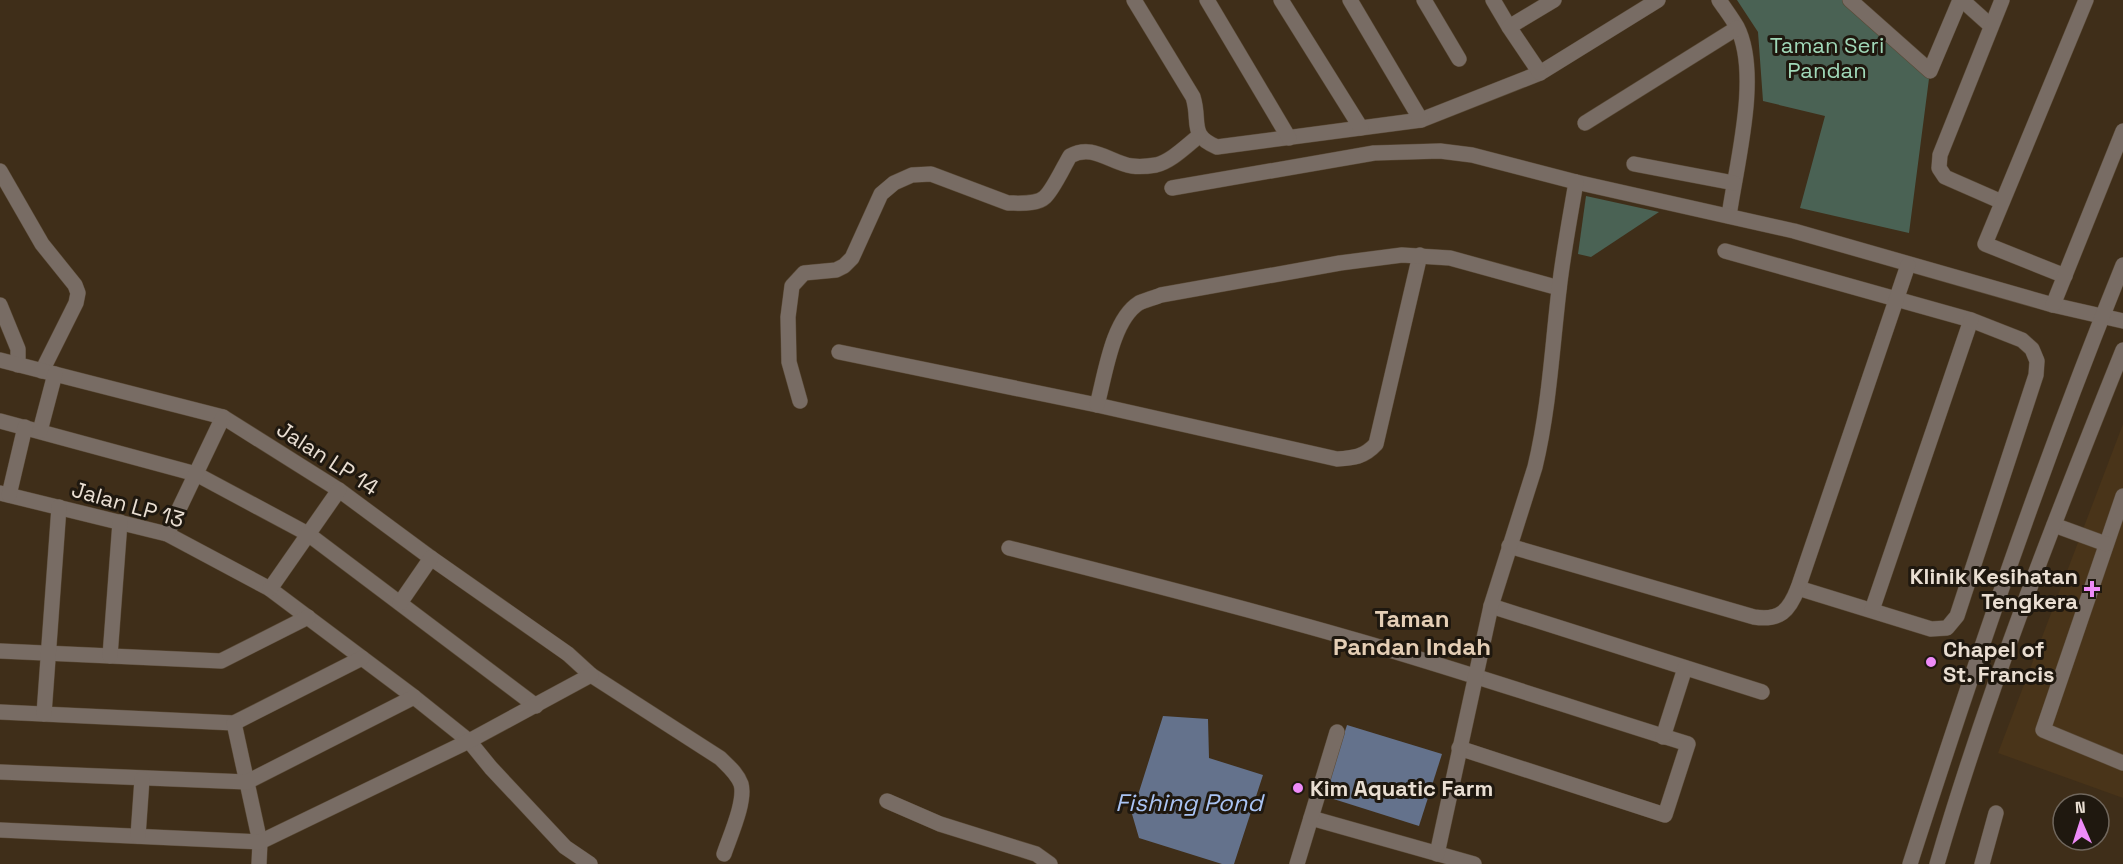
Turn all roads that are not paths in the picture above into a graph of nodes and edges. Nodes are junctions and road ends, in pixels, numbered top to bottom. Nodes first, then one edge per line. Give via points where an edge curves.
1 (1134, 0) edge
2 (1207, 0) edge
3 (1281, 0) edge
4 (1350, 0) edge
5 (1424, 0) edge
6 (1493, 0) edge
7 (1554, 0) edge
8 (1658, 0) edge
9 (1719, 0) edge
10 (1850, 0) edge
11 (1961, 0) edge
12 (2002, 0) edge
13 (2086, 0) edge
14 (1991, 26) junction
15 (1509, 27) junction
16 (1737, 28) junction
17 (1459, 59) dead end
18 (1540, 73) junction
19 (1421, 120) junction
20 (1585, 123) dead end
21 (1361, 128) junction
22 (2123, 131) edge
23 (1199, 136) junction
24 (1289, 138) junction
25 (1634, 164) dead end
26 (0, 171) edge
27 (1576, 182) junction
28 (1734, 183) junction
29 (1172, 188) dead end
30 (2002, 202) junction
31 (1729, 216) junction
32 (1725, 251) dead end
33 (1420, 255) junction
34 (1908, 265) junction
35 (2123, 265) edge
36 (2065, 276) junction
37 (1559, 288) junction
38 (1897, 298) junction
39 (0, 305) edge
40 (2053, 305) junction
41 (2102, 316) junction
42 (1971, 320) junction
43 (2123, 321) edge
44 (2123, 350) edge
45 (839, 352) dead end
46 (0, 360) edge
47 (18, 365) junction
48 (48, 372) junction
49 (800, 401) dead end
50 (1097, 405) junction
51 (223, 417) junction
52 (0, 421) edge
53 (25, 427) junction
54 (40, 431) junction
55 (196, 474) junction
56 (339, 490) junction
57 (5, 494) edge
58 (2123, 496) edge
59 (59, 507) junction
60 (120, 522) junction
61 (2054, 525) junction
62 (167, 534) junction
63 (308, 534) junction
64 (2106, 544) junction
65 (1509, 546) junction
66 (1009, 548) dead end
67 (431, 558) junction
68 (1798, 588) junction
69 (270, 589) junction
70 (400, 603) junction
71 (1491, 606) junction
72 (1872, 610) junction
73 (308, 617) junction
74 (0, 651) edge
75 (48, 653) junction
76 (110, 656) junction
77 (362, 658) junction
78 (1685, 668) junction
79 (1973, 670) junction
80 (591, 675) junction
81 (1474, 675) junction
82 (1996, 677) junction
83 (1762, 692) dead end
84 (414, 697) junction
85 (536, 706) junction
86 (0, 712) edge
87 (44, 714) junction
88 (234, 723) junction
89 (1338, 732) dead end
90 (1663, 737) junction
91 (469, 741) junction
92 (1459, 748) junction
93 (2123, 763) edge
94 (0, 772) edge
95 (142, 778) junction
96 (247, 782) junction
97 (887, 801) dead end
98 (1996, 813) dead end
99 (1311, 818) junction
100 (0, 830) edge
101 (138, 836) junction
102 (260, 842) junction
103 (724, 854) dead end
104 (1437, 854) junction
105 (259, 864) edge
106 (590, 864) edge
107 (1050, 864) edge
108 (1297, 864) edge
109 (1474, 864) edge
110 (1910, 864) edge
111 (1937, 864) edge
112 (1982, 864) edge

1 - 23 street via 1192,97
2 - 24 street
3 - 21 street
4 - 19 street
5 - 17 street
6 - 15 street
7 - 15 street
8 - 18 street
9 - 16 street
10 - 11 street via 1930,71
11 - 14 street
12 - 14 street
13 - 30 street
14 - 30 street via 1940,155 1939,168 1945,177
15 - 18 street
16 - 20 street
16 - 28 street via 1747,68 1745,115
18 - 19 street
19 - 21 street
21 - 24 street
22 - 36 street
23 - 24 street via 1217,147
23 - 49 street via 1156,165 1132,166 1094,152 1076,153 1070,156 1045,197 1022,204 1008,203 931,174 912,175 894,183 881,194 852,258 836,270 804,273 792,286 789,362
25 - 28 street
26 - 48 street via 42,244 71,278 78,293
27 - 29 street via 1472,155 1408,151 1374,153
27 - 31 street
27 - 37 street
28 - 31 street
30 - 36 street via 1985,244
31 - 34 street
32 - 38 street
33 - 37 street via 1449,258
33 - 50 street via 1340,263 1161,295 1138,304 1117,332
33 - 50 street via 1376,444 1366,454 1337,459
34 - 38 street
34 - 40 street
35 - 41 street
36 - 40 street
37 - 65 street via 1541,444
38 - 42 street
38 - 68 street
39 - 47 street via 18,350
40 - 41 street
41 - 43 street
41 - 79 street
42 - 72 street
42 - 72 street via 2022,340 2037,361 2036,375 1957,616 1940,630
44 - 61 street
45 - 50 street
46 - 47 street, Jalan LP 14
47 - 48 street, Jalan LP 14
48 - 51 street, Jalan LP 14
48 - 54 street
51 - 55 street
51 - 56 street, Jalan LP 14
52 - 53 street
53 - 54 street
53 - 57 street
54 - 55 street
55 - 62 street
55 - 63 street
56 - 63 street
56 - 67 street, Jalan LP 14
57 - 59 street, Jalan LP 13
58 - 64 street
59 - 60 street, Jalan LP 13
59 - 75 street
60 - 62 street, Jalan LP 13
60 - 76 street
61 - 64 street
61 - 82 street
62 - 69 street, Jalan LP 13
63 - 69 street
63 - 70 street
64 - 93 street via 2043,730
65 - 68 street via 1765,619 1785,611
65 - 71 street
66 - 81 street via 1192,594
67 - 70 street
67 - 80 street, Jalan LP 14 via 568,654
68 - 72 street
69 - 73 street, Jalan LP 13
70 - 85 street
71 - 78 street
71 - 81 street
73 - 76 street via 221,661
73 - 77 street, Jalan LP 13
74 - 75 street
75 - 76 street
75 - 87 street
77 - 84 street, Jalan LP 13
77 - 88 street
78 - 83 street
78 - 90 street
79 - 82 street
79 - 110 street
80 - 85 street
80 - 103 street, Jalan LP 14 via 734,771 743,796
81 - 90 street
81 - 92 street
82 - 111 street
84 - 91 street, Jalan LP 13
84 - 96 street
85 - 91 street
86 - 87 street
87 - 88 street
88 - 96 street
89 - 99 street
90 - 92 street via 1688,744 1665,815
91 - 102 street
91 - 106 street, Jalan LP 13 via 565,847
92 - 104 street
94 - 95 street
95 - 96 street
95 - 101 street
96 - 102 street
97 - 107 street via 940,824 1036,854
98 - 112 street
99 - 104 street
99 - 108 street
100 - 101 street
101 - 102 street
102 - 105 street
104 - 109 street

